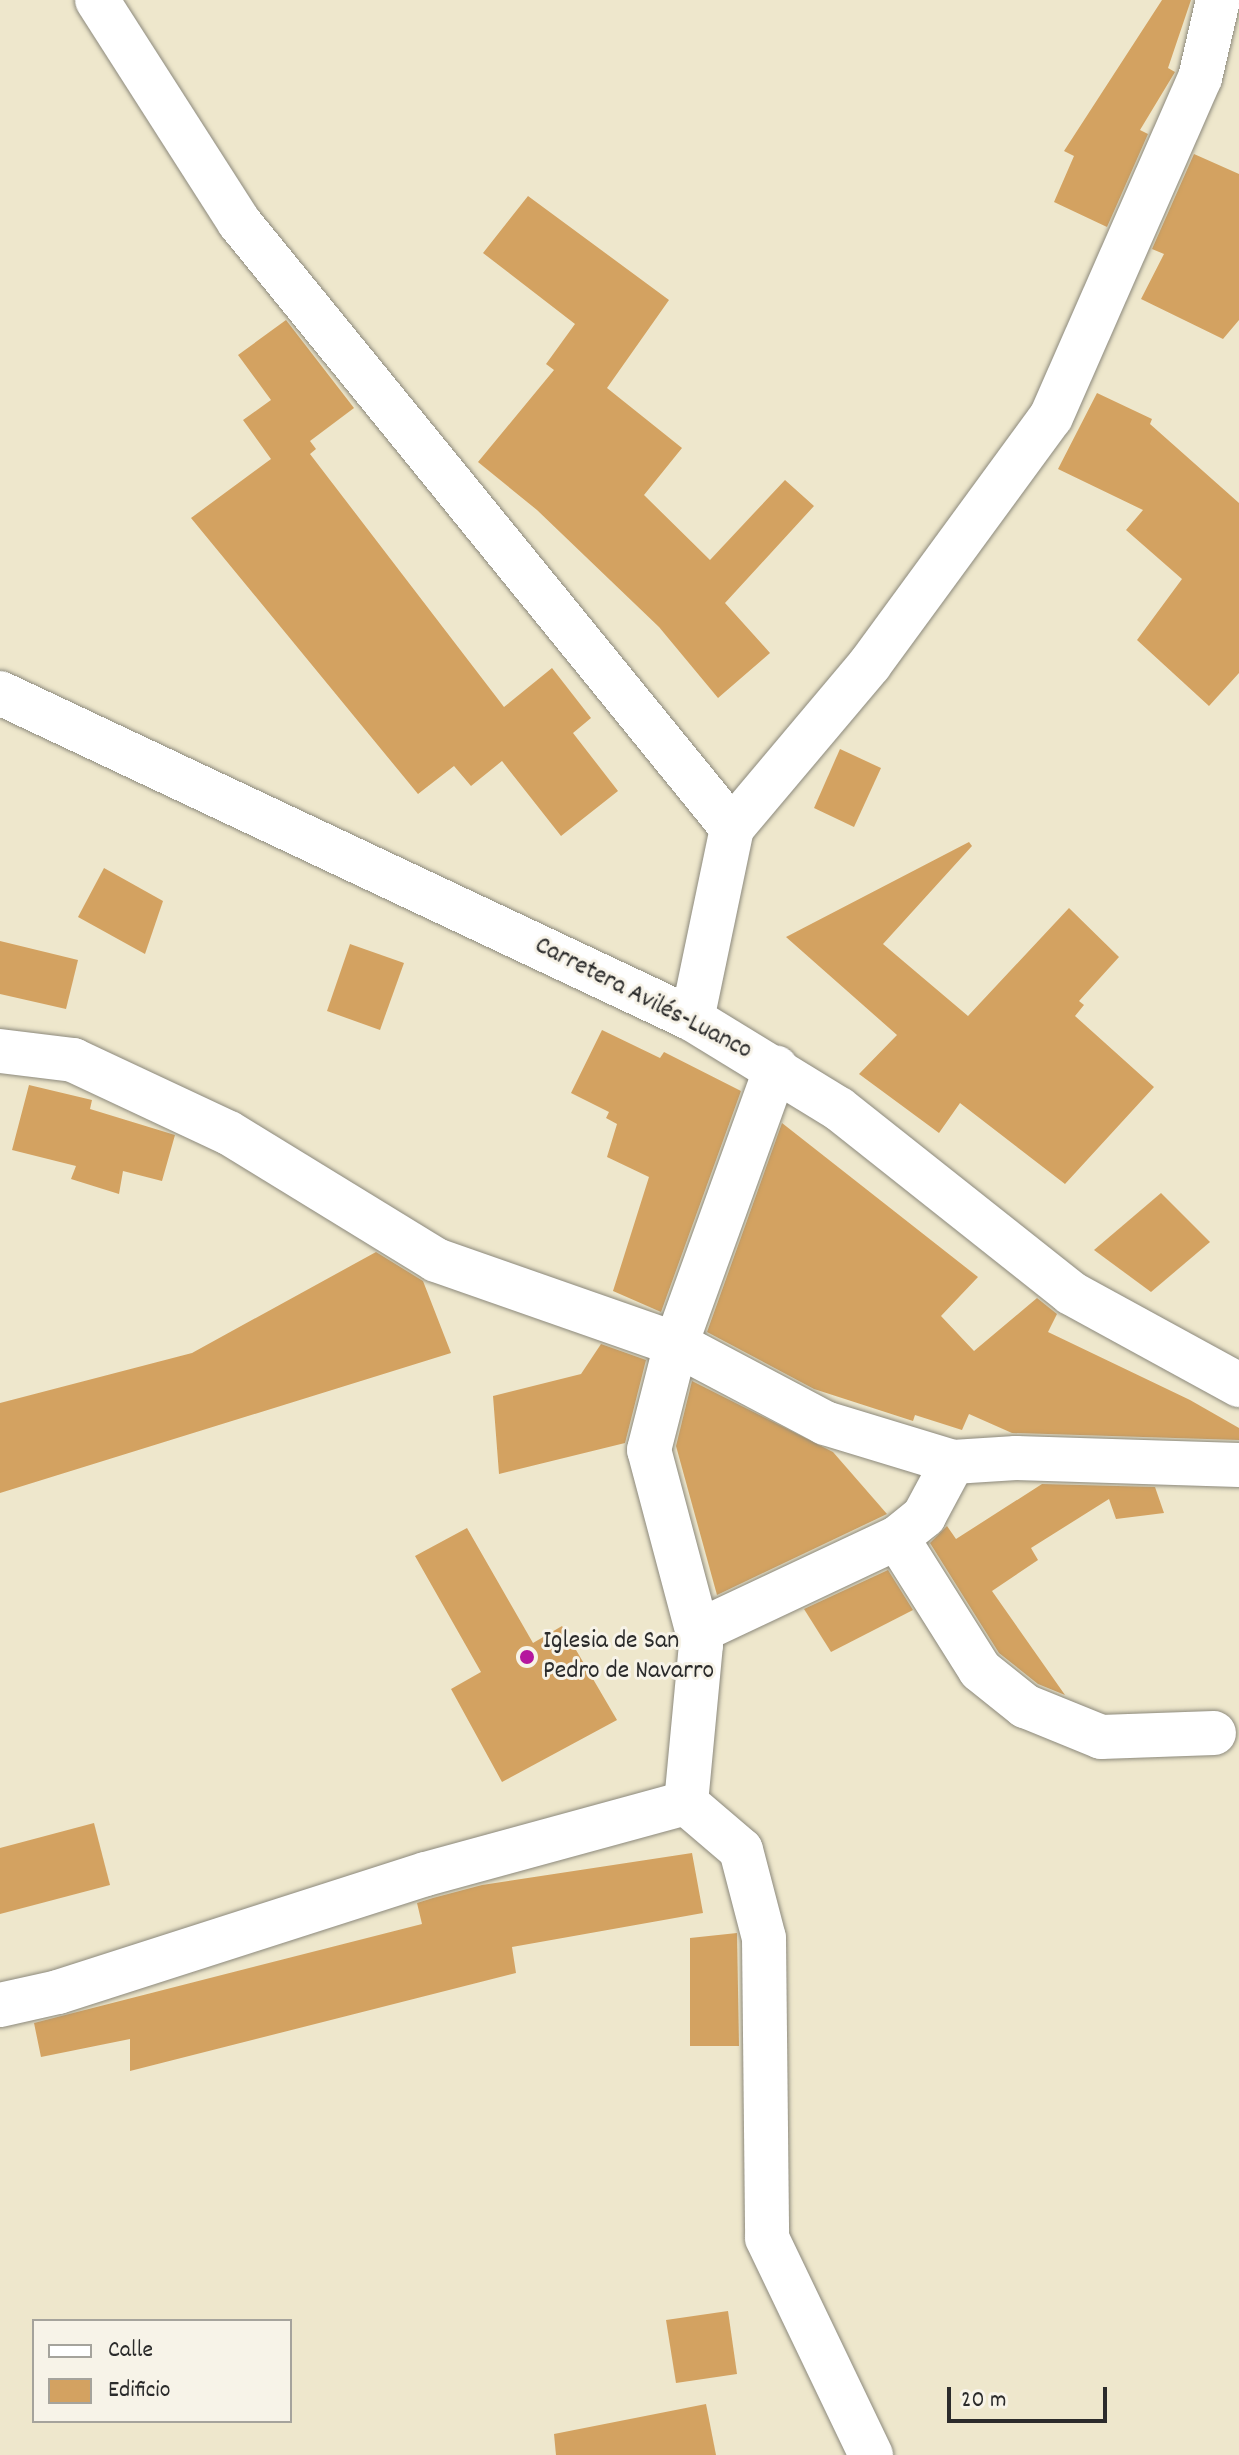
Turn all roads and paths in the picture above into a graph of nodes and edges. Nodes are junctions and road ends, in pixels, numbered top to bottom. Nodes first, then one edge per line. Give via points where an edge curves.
1 (97, 0) edge
2 (1218, 0) edge
3 (0, 693) edge
4 (732, 828) junction
5 (692, 1019) junction
6 (0, 1051) edge
7 (776, 1067) junction
8 (676, 1344) junction
9 (1239, 1385) edge
10 (953, 1462) junction
11 (1239, 1465) edge
12 (897, 1538) junction
13 (697, 1632) junction
14 (1214, 1733) dead end
15 (686, 1803) junction
16 (0, 2005) edge
17 (871, 2455) edge

1 - 4 street via 239,222
2 - 4 street via 1200,78 1051,417 870,664
3 - 5 street, Carretera Avilés-Luanco
4 - 5 street
5 - 7 street, Carretera Avilés-Luanco
6 - 8 street via 73,1060 229,1133 436,1260
7 - 8 street
7 - 9 street, Carretera Avilés-Luanco via 839,1109 1071,1293
8 - 10 street via 825,1423
8 - 13 street via 649,1450
10 - 11 street via 1016,1458
10 - 12 street via 924,1516
12 - 13 street
12 - 14 street via 980,1670 1025,1706 1101,1737
13 - 15 street via 701,1645
15 - 16 street via 426,1874 58,1992
15 - 17 street via 741,1850 764,1938 767,2238

